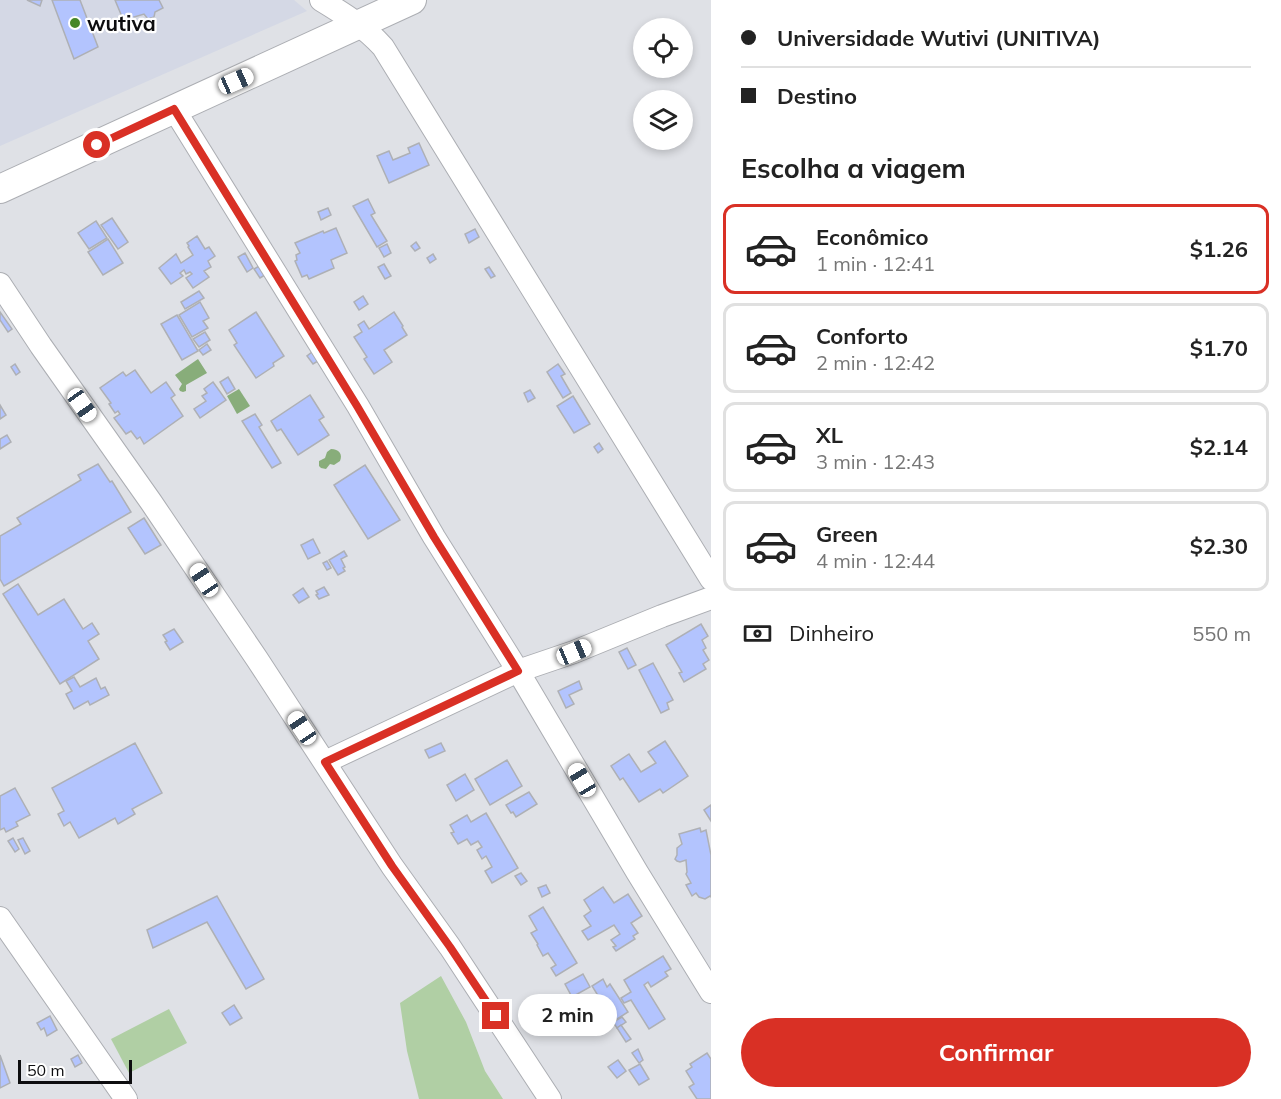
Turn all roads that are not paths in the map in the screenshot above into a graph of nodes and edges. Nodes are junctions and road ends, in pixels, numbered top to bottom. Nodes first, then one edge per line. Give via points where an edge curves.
1 (321, 0) edge
2 (412, 0) edge
3 (359, 24) junction
4 (174, 109) junction
5 (0, 189) edge
6 (0, 284) edge
7 (711, 579) edge
8 (711, 598) edge
9 (518, 671) junction
10 (325, 762) junction
11 (0, 918) edge
12 (711, 992) edge
13 (126, 1099) edge
14 (550, 1099) edge

1 - 3 street
2 - 3 main road
3 - 4 main road
3 - 7 street via 383,47 399,71
4 - 5 main road
4 - 9 street
6 - 10 street
8 - 9 street
9 - 10 street
9 - 12 street
10 - 14 street
11 - 13 street

